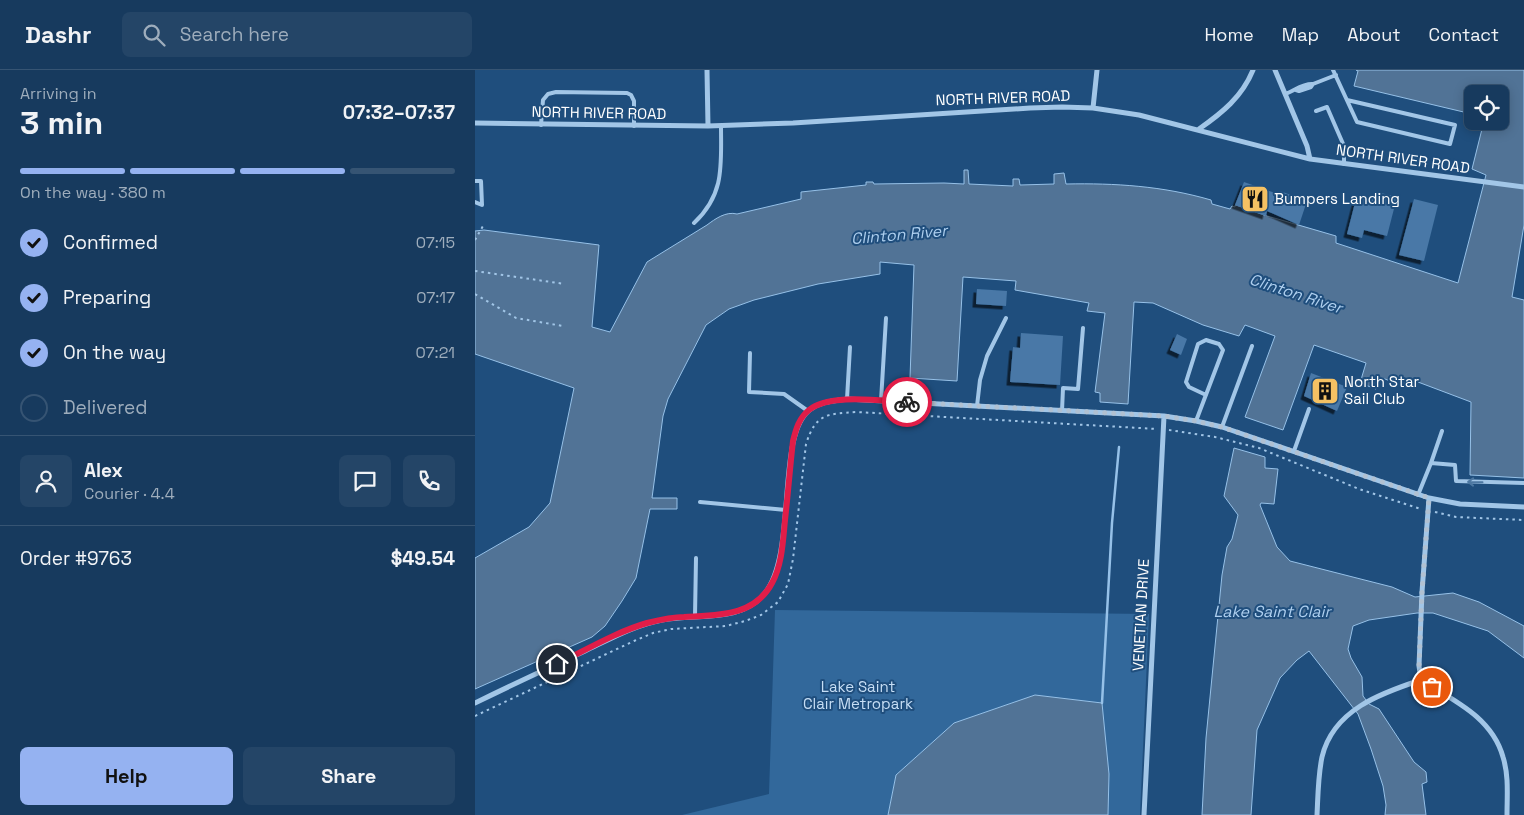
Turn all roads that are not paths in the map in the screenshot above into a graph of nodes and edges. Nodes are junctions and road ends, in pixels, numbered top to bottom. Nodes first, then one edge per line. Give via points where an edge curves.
1 (707, 70) edge
2 (1097, 70) edge
3 (1253, 70) edge
4 (1275, 70) edge
5 (1333, 70) edge
6 (1336, 75) junction
7 (1285, 94) junction
8 (1347, 100) junction
9 (1093, 108) junction
10 (1316, 111) dead end
11 (475, 123) edge
12 (541, 124) junction
13 (634, 126) junction
14 (708, 126) junction
15 (721, 126) junction
16 (1199, 130) junction
17 (1310, 159) junction
18 (1345, 164) junction
19 (475, 181) edge
20 (1524, 187) edge
21 (475, 202) edge
22 (694, 223) dead end
23 (886, 318) dead end
24 (1006, 318) dead end
25 (1083, 328) dead end
26 (1252, 346) dead end
27 (850, 347) dead end
28 (750, 353) dead end
29 (1206, 395) junction
30 (847, 399) junction
31 (881, 401) junction
32 (977, 406) junction
33 (1309, 409) dead end
34 (808, 411) junction
35 (1062, 411) junction
36 (1164, 416) junction
37 (1196, 421) junction
38 (1222, 427) junction
39 (1441, 431) dead end
40 (1294, 451) junction
41 (1431, 463) junction
42 (1524, 483) edge
43 (1418, 495) junction
44 (1429, 498) junction
45 (700, 502) dead end
46 (1524, 507) edge
47 (786, 510) junction
48 (696, 558) dead end
49 (695, 616) junction
50 (1421, 680) junction
51 (475, 702) edge
52 (1144, 815) edge
53 (1317, 815) edge
54 (1507, 815) edge

1 - 14 street
2 - 9 street
3 - 16 street via 1234,101
4 - 7 street
5 - 6 lane
6 - 7 lane
6 - 8 lane
7 - 17 street
8 - 8 lane via 1357,122 1450,144 1455,125
9 - 15 street, NORTH RIVER ROAD via 1029,108
9 - 16 street, NORTH RIVER ROAD
10 - 18 lane via 1327,107 1344,146
11 - 12 street, NORTH RIVER ROAD
12 - 13 street, NORTH RIVER ROAD
12 - 13 lane via 543,100 548,94 627,93 634,101
13 - 14 street, NORTH RIVER ROAD
14 - 15 street, NORTH RIVER ROAD
15 - 22 lane via 719,185 709,207
16 - 17 street, NORTH RIVER ROAD
17 - 18 street, NORTH RIVER ROAD
18 - 20 street, NORTH RIVER ROAD
19 - 21 lane via 481,181 483,205
23 - 31 lane
24 - 32 lane via 987,356
25 - 35 lane via 1078,390 1063,388
26 - 38 lane
27 - 30 lane
28 - 34 lane via 749,392 784,394
29 - 29 lane via 1223,350 1219,344 1206,340 1198,344 1186,382 1189,387
29 - 37 lane
30 - 31 street
30 - 34 street via 829,401
31 - 32 street
32 - 35 street
33 - 40 lane
34 - 47 street via 799,423 793,441
35 - 36 street
36 - 37 street
36 - 52 street, VENETIAN DRIVE
37 - 38 street
38 - 40 street
39 - 41 lane
40 - 43 street
42 -> 41 lane via 1455,481 1455,465
41 - 43 lane
43 - 44 street
44 - 46 street via 1460,504
44 - 50 street via 1422,592
45 - 47 lane
47 - 49 street via 778,566 764,595 737,612
48 - 49 lane
49 - 51 street via 662,620 628,630
50 - 53 street via 1369,699 1341,721 1330,736 1323,755
50 - 54 street via 1481,719 1493,736 1503,757 1507,778

